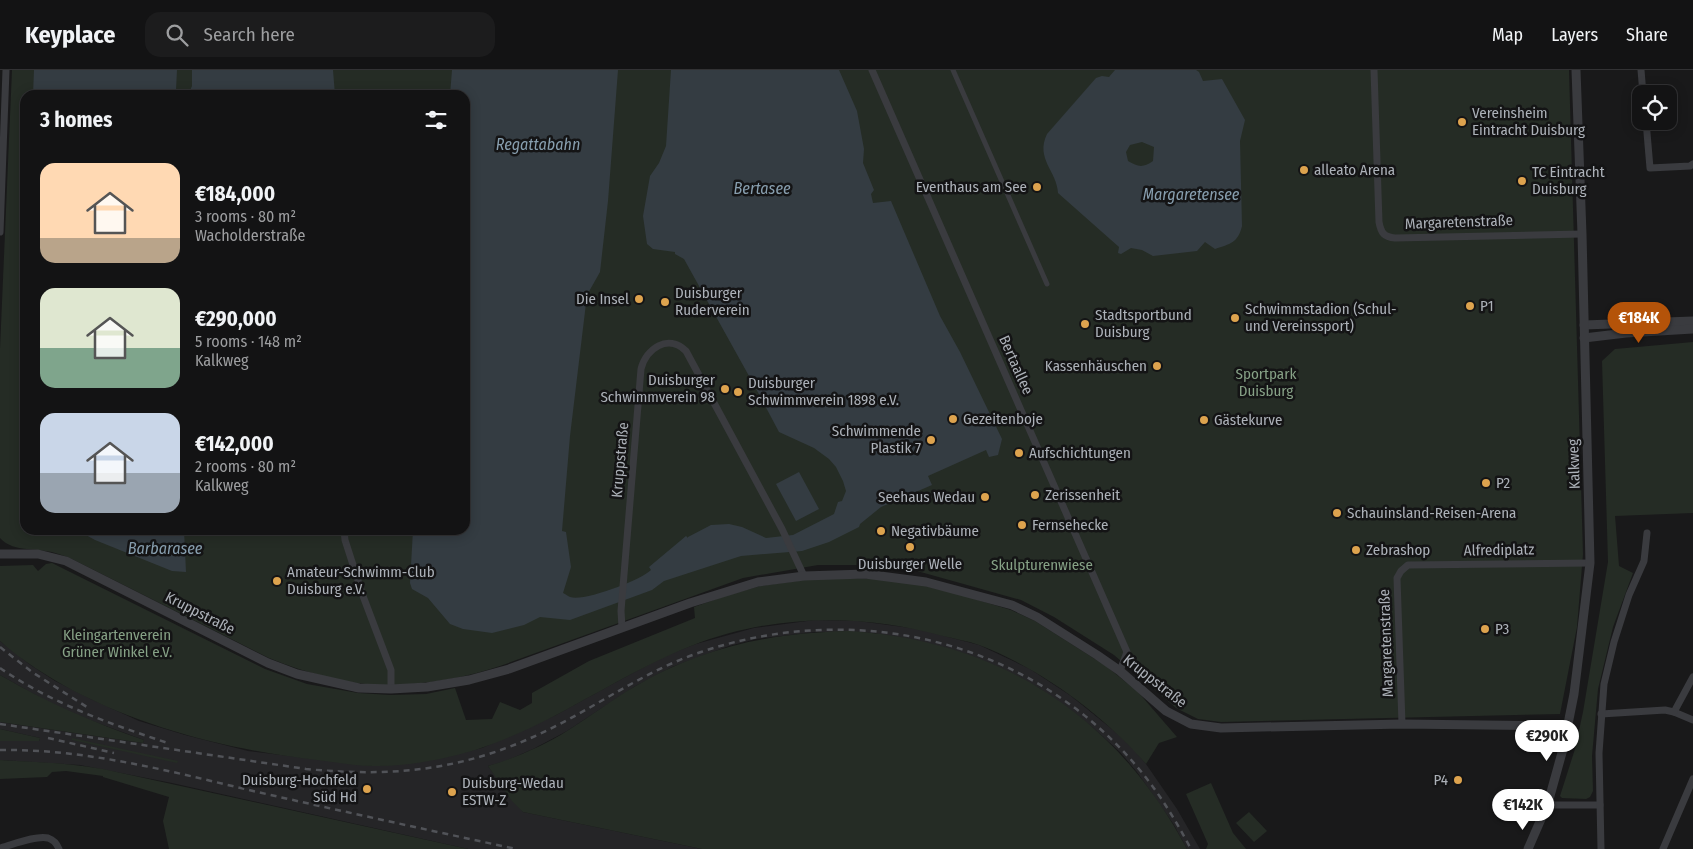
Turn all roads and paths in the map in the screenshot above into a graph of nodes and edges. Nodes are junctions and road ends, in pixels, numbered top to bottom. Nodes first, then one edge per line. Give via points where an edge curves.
1 (6, 70) edge
2 (872, 70) edge
3 (953, 70) edge
4 (1374, 70) edge
5 (1576, 70) edge
6 (1641, 70) edge
7 (1642, 85) edge
8 (1647, 130) edge
9 (1693, 164) edge
10 (0, 232) edge
11 (1582, 234) junction
12 (1047, 284) dead end
13 (1693, 321) edge
14 (1584, 325) junction
15 (1693, 330) edge
16 (1584, 338) junction
17 (1647, 533) dead end
18 (344, 535) edge
19 (0, 554) edge
20 (1590, 563) junction
21 (1408, 565) joint
22 (804, 576) junction
23 (622, 627) junction
24 (1120, 671) junction
25 (1693, 677) edge
26 (391, 689) junction
27 (1674, 712) junction
28 (1601, 714) junction
29 (1693, 720) edge
30 (1402, 724) junction
31 (1568, 726) junction
32 (1693, 779) edge
33 (1548, 803) junction
34 (1600, 805) junction
35 (0, 848) edge
36 (60, 849) edge
37 (1528, 849) edge
38 (1601, 849) edge
39 (1663, 849) edge

1 - 10 street
2 - 24 street, Bertaallee via 1127,652
3 - 12 street
4 - 11 street, Margaretenstraße via 1378,222 1382,234 1395,238
5 - 11 street, Kalkweg
6 - 7 street
8 - 9 street via 1650,168
11 - 14 street, Kalkweg
13 - 14 street
14 - 16 street, Kalkweg
15 - 16 street
16 - 20 street, Kalkweg
17 - 28 street via 1644,561 1614,642
18 - 26 street via 391,670
19 - 26 street, Kruppstraße via 38,554 66,561 268,663 297,674 359,688
20 - 21 street, Alfrediplatz
20 - 31 street, Kalkweg
21 - 30 street, Margaretenstraße via 1397,578
22 - 23 street, Kruppstraße via 758,582
22 - 23 street, Kruppstraße via 686,352 673,344 657,346 646,356 641,369
22 - 24 street, Kruppstraße via 857,574 896,577 1012,605 1037,617
23 - 26 street, Kruppstraße via 509,669 469,680
24 - 30 street, Kruppstraße via 1166,711 1198,726
25 - 27 street
27 - 28 street
27 - 29 street
28 - 34 street
30 - 31 street, Kruppstraße
31 - 33 street, Kalkweg
32 - 39 street
33 - 34 street
33 - 37 street, Kalkweg
34 - 38 street
35 - 36 street via 48,838

